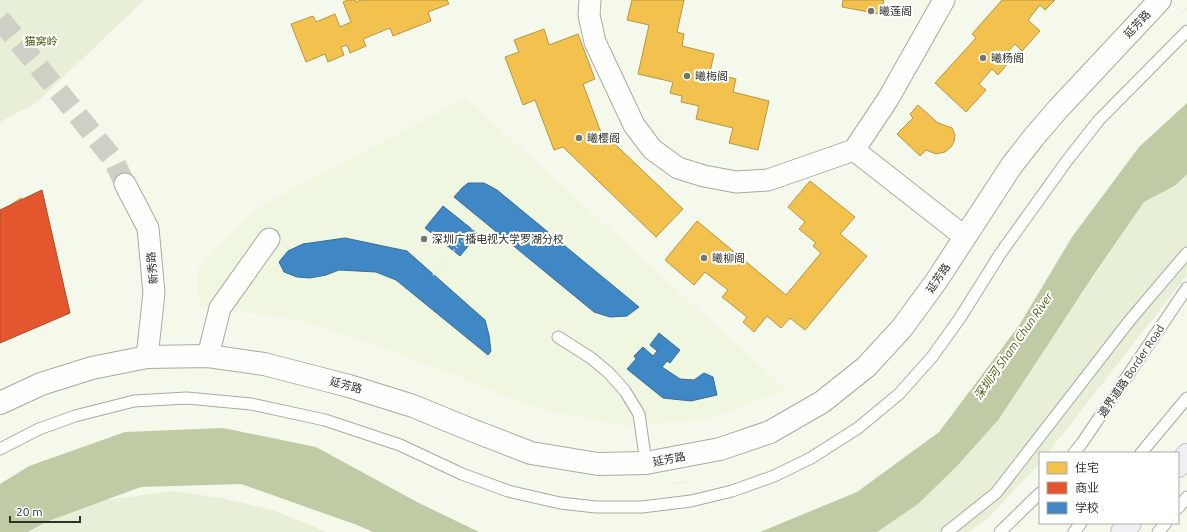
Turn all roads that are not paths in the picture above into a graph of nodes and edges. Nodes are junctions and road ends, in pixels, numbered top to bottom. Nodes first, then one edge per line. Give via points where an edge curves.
1 (590, 0) edge
2 (944, 0) edge
3 (1160, 0) edge
4 (1187, 31) edge
5 (854, 150) junction
6 (125, 184) tunnel mouth
7 (965, 237) junction
8 (269, 239) dead end
9 (1187, 253) edge
10 (1187, 288) edge
11 (558, 337) dead end
12 (208, 356) junction
13 (147, 357) junction
14 (1187, 398) edge
15 (0, 403) edge
16 (0, 449) edge
17 (1075, 452) edge
18 (1141, 452) edge
19 (646, 463) junction
20 (1039, 494) edge
21 (1187, 497) edge
22 (1179, 507) edge
23 (1080, 524) edge
24 (1129, 524) edge
25 (1165, 524) edge
26 (947, 532) edge
27 (1000, 532) edge
28 (1074, 532) edge
29 (1122, 532) edge
30 (1158, 532) edge

1 - 5 street via 588,15 595,42 634,125 652,149 678,168 736,182 768,180
2 - 5 street via 888,99
3 - 7 main road, 延芳路 via 1034,137 1012,165
4 - 16 lane via 1099,120 1000,254 932,357 899,394 858,428 811,458 774,476 732,491 691,501 642,507 596,507 560,503 508,490 462,474 400,445 325,420 251,404 187,398 134,401 75,416 39,429
5 - 7 street
6 - 13 street, 新秀路 via 148,228 154,293
7 - 19 main road, 延芳路 via 902,328 866,367 822,402 770,432 720,449
8 - 12 street via 220,308
9 - 26 lane via 1130,320 996,493
10 - 17 lane, 邊界道路 Border Road
11 - 19 lane via 591,358 626,391 639,414
12 - 13 main road, 延芳路
12 - 19 main road, 延芳路 via 264,364 349,386 413,406 531,453 598,464
13 - 15 main road, 延芳路 via 92,368 41,384
14 - 18 lane
20 - 27 lane
21 - 22 lane
23 - 28 lane
24 - 29 highway
25 - 30 lane

